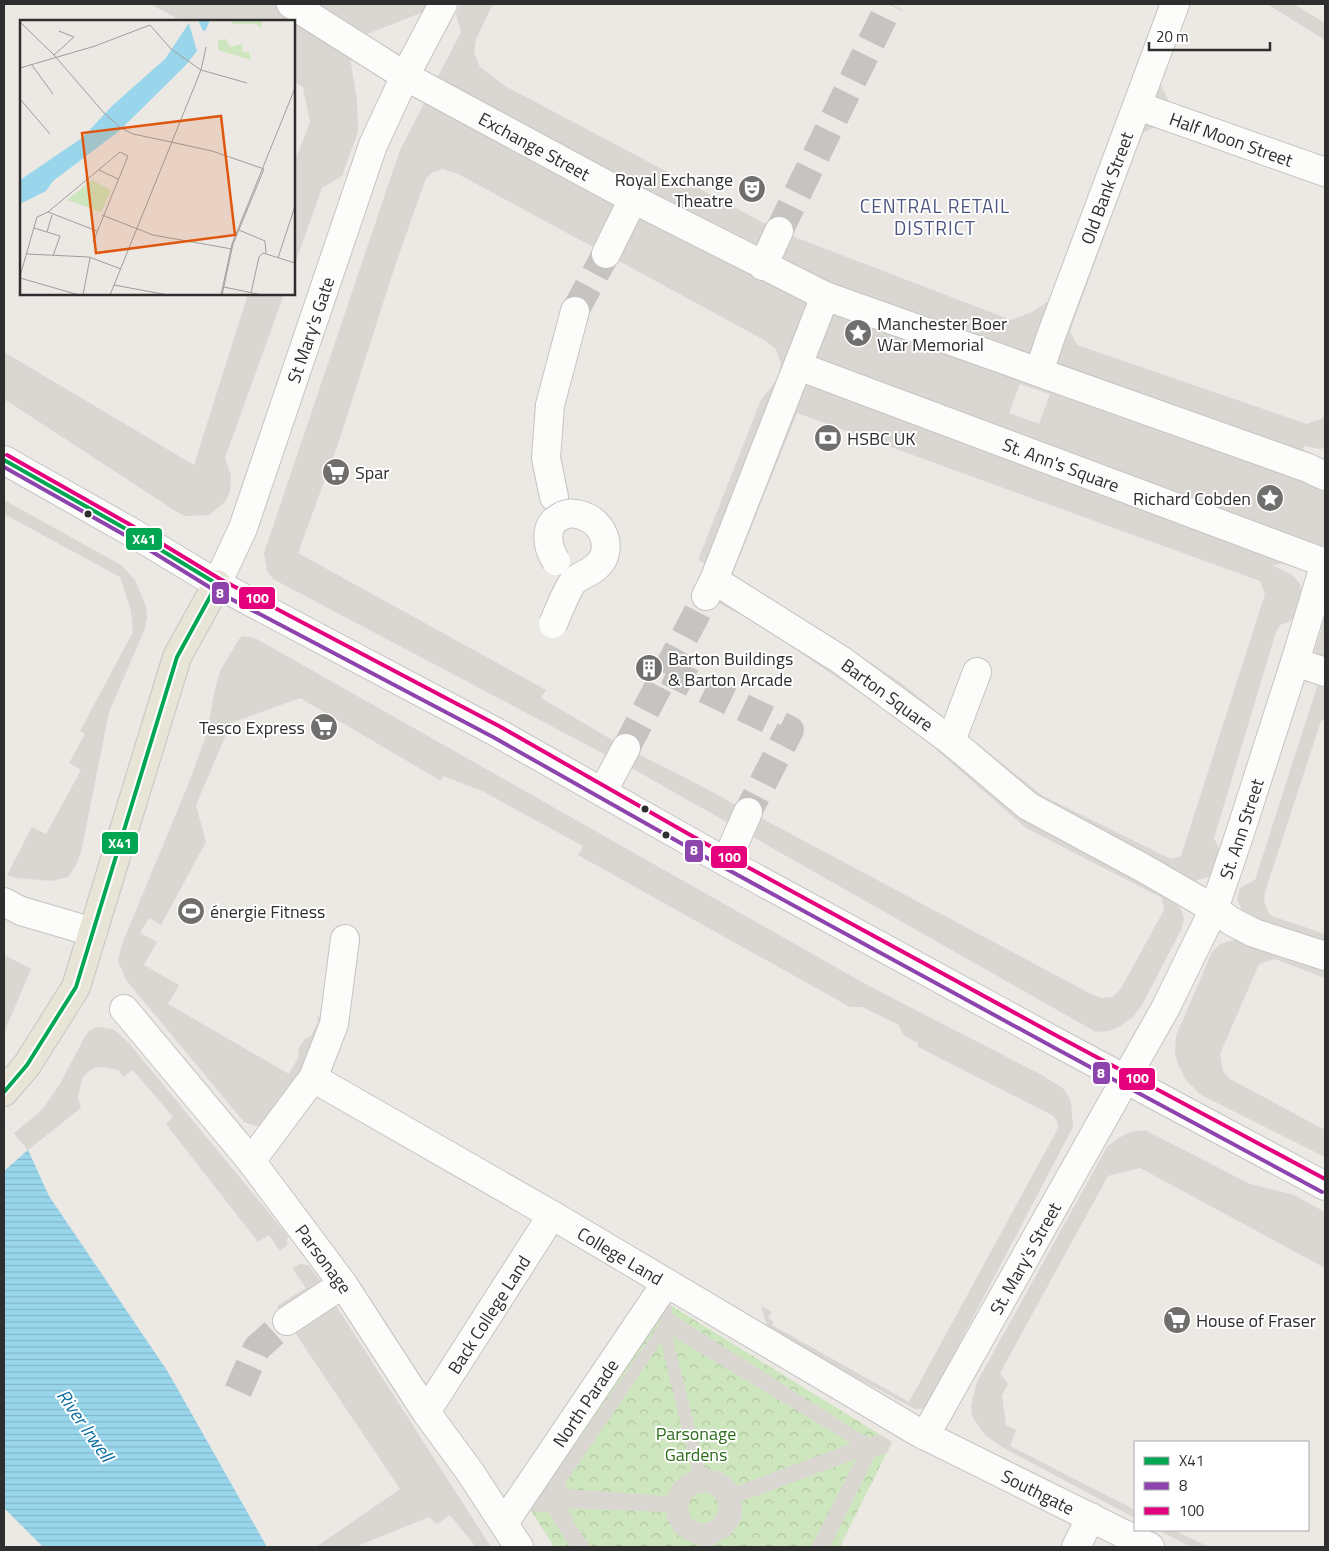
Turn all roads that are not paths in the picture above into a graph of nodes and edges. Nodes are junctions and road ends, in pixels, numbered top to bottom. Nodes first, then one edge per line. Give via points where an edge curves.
1 (291, 4) edge
2 (443, 4) edge
3 (1176, 4) edge
4 (405, 76) junction
5 (1138, 106) junction
6 (1325, 172) edge
7 (633, 199) junction
8 (779, 230) tunnel mouth
9 (606, 254) tunnel mouth
10 (763, 266) junction
11 (825, 296) junction
12 (575, 311) tunnel mouth
13 (798, 366) junction
14 (1039, 372) junction
15 (4, 460) edge
16 (1325, 476) edge
17 (554, 497) dead end
18 (556, 560) dead end
19 (1325, 563) edge
20 (217, 584) junction
21 (553, 624) dead end
22 (1295, 662) junction
23 (976, 672) dead end
24 (1325, 672) edge
25 (951, 741) junction
26 (626, 748) tunnel mouth
27 (603, 791) junction
28 (748, 812) tunnel mouth
29 (726, 862) junction
30 (4, 902) edge
31 (1214, 909) junction
32 (93, 932) junction
33 (345, 939) dead end
34 (1325, 956) edge
35 (124, 1009) dead end
36 (313, 1078) junction
37 (1125, 1080) junction
38 (4, 1092) edge
39 (251, 1161) junction
40 (1325, 1186) edge
41 (552, 1215) junction
42 (666, 1283) junction
43 (343, 1284) junction
44 (287, 1321) tunnel mouth
45 (426, 1412) junction
46 (925, 1436) junction
47 (1091, 1517) junction
48 (504, 1523) junction
49 (519, 1547) edge
50 (1076, 1547) edge
51 (1150, 1547) edge

1 - 4 street, Exchange Street
2 - 4 street, St Mary's Gate
3 - 5 street, Old Bank Street
4 - 7 street, Exchange Street
4 - 20 street, St Mary's Gate via 373,145 243,528
5 - 6 street, Half Moon Street
5 - 14 street, Old Bank Street
7 - 9 street
7 - 10 street, Exchange Street
8 - 10 street
10 - 11 street, Exchange Street
11 - 13 street, Barton Square
11 - 14 street
12 - 17 street via 550,405 546,458
13 - 19 street, St. Ann's Square
13 - 25 street, Barton Square via 710,588 841,660
14 - 16 street
15 - 20 street
18 - 21 street, bridge via 548,536 555,519 580,514 597,523 606,539 604,555 596,568 574,581
19 - 22 street, St. Ann Street
20 - 27 street
20 - 32 main road via 177,657
22 - 24 street
22 - 31 street, St. Ann Street
23 - 25 street
25 - 31 street, Barton Square via 1028,806
26 - 27 street
27 - 29 street
28 - 29 street
29 - 37 street
30 - 32 street via 22,911
31 - 34 street, Barton Square via 1254,933
31 - 37 street, St. Ann Street via 1165,1009
32 - 38 main road via 76,987 27,1065
33 - 36 street via 334,1024
35 - 39 street, Parsonage
36 - 39 street
36 - 41 street, College Land
37 - 40 street
37 - 46 street, St. Mary's Street
39 - 43 street, Parsonage
41 - 42 street, College Land
41 - 45 street, Back College Land
42 - 46 street, College Land
42 - 48 street, North Parade
43 - 44 street
43 - 45 street, Parsonage
45 - 48 street, Parsonage
46 - 47 street, Southgate
47 - 50 street
47 - 51 street, Southgate
48 - 49 street, Parsonage

